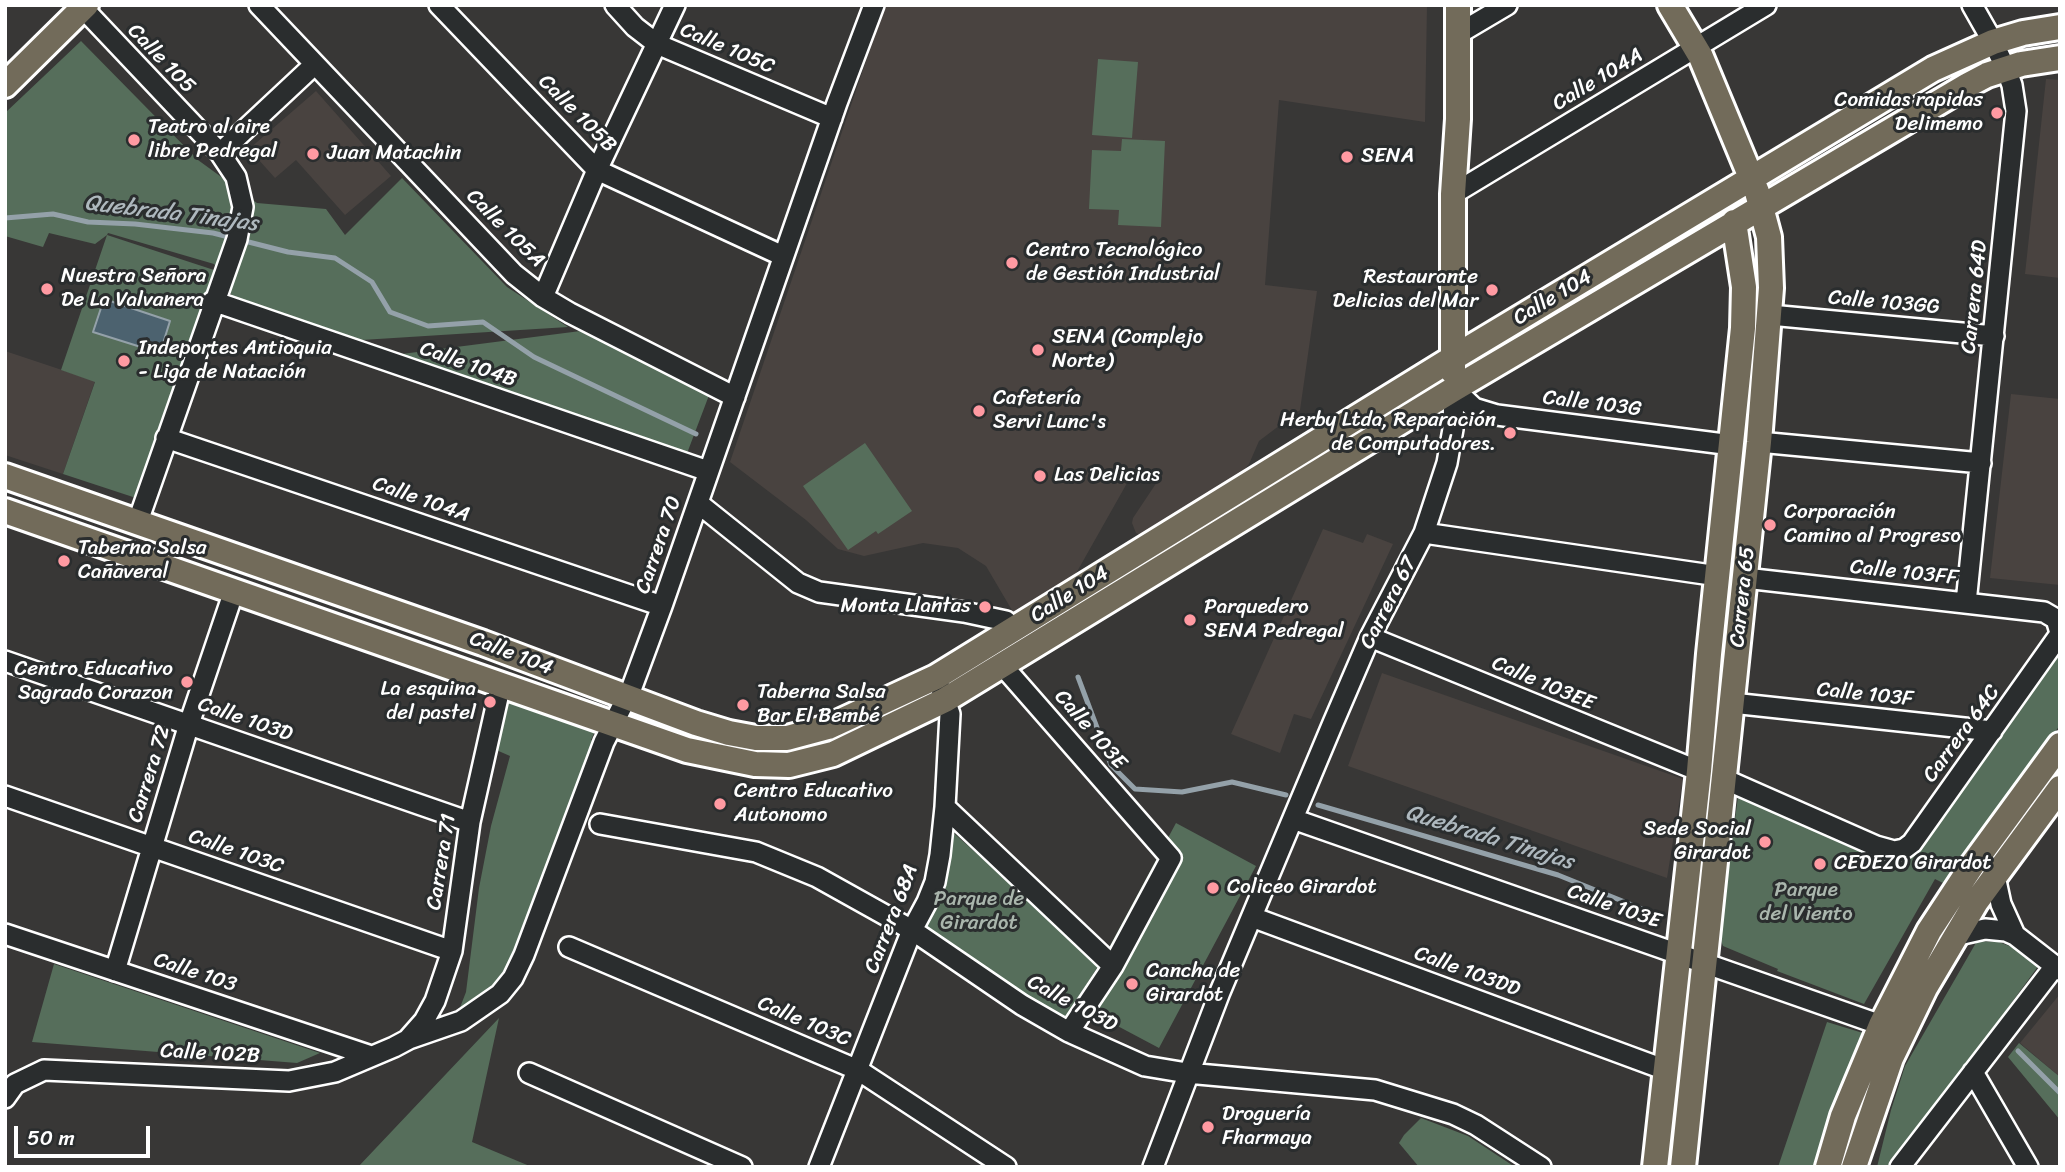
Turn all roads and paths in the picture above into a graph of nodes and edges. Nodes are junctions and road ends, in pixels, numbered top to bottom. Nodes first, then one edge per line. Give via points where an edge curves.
1 (259, 5) edge
2 (439, 5) edge
3 (615, 5) edge
4 (675, 5) edge
5 (874, 5) edge
6 (1458, 5) edge
7 (1507, 5) edge
8 (1670, 5) edge
9 (1766, 5) edge
10 (1972, 5) edge
11 (83, 6) edge
12 (2060, 27) edge
13 (1458, 34) junction
14 (1993, 42) junction
15 (657, 44) junction
16 (1696, 47) junction
17 (2060, 58) edge
18 (314, 65) junction
19 (2006, 69) junction
20 (5, 85) edge
21 (832, 118) junction
22 (220, 153) junction
23 (597, 170) junction
24 (1752, 178) junction
25 (1453, 194) junction
26 (1726, 194) junction
27 (1762, 206) junction
28 (1734, 222) junction
29 (783, 256) junction
30 (543, 297) junction
31 (214, 302) junction
32 (1770, 315) junction
33 (1994, 336) junction
34 (1453, 358) junction
35 (1454, 389) junction
36 (735, 397) junction
37 (166, 438) junction
38 (1759, 442) junction
39 (1732, 445) junction
40 (1981, 463) junction
41 (708, 471) junction
42 (5, 476) edge
43 (698, 503) junction
44 (5, 512) edge
45 (138, 521) junction
46 (1424, 533) junction
47 (1718, 576) junction
48 (1745, 579) junction
49 (234, 591) junction
50 (1966, 603) junction
51 (662, 606) junction
52 (2058, 628) edge
53 (1015, 629) junction
54 (1370, 637) junction
55 (5, 661) edge
56 (1002, 665) junction
57 (936, 677) junction
58 (501, 684) junction
59 (627, 696) junction
60 (946, 700) junction
61 (1732, 704) junction
62 (614, 723) junction
63 (189, 724) junction
64 (1992, 731) junction
65 (2060, 745) edge
66 (1699, 771) junction
67 (1724, 779) junction
68 (2060, 788) edge
69 (5, 796) edge
70 (944, 807) junction
71 (1293, 819) junction
72 (470, 822) junction
73 (600, 824) dead end
74 (152, 847) junction
75 (1995, 876) junction
76 (1252, 917) junction
77 (912, 930) junction
78 (5, 934) edge
79 (2015, 935) junction
80 (1954, 936) junction
81 (569, 947) dead end
82 (452, 951) junction
83 (1680, 954) junction
84 (1705, 963) junction
85 (1112, 966) junction
86 (2057, 968) edge
87 (115, 971) junction
88 (1881, 1024) junction
89 (1069, 1032) junction
90 (409, 1039) junction
91 (370, 1056) junction
92 (858, 1070) junction
93 (1667, 1070) junction
94 (1973, 1072) junction
95 (529, 1073) dead end
96 (1187, 1073) junction
97 (8, 1087) edge
98 (2018, 1149) junction
99 (742, 1167) edge
100 (819, 1167) edge
101 (1006, 1167) edge
102 (1153, 1167) edge
103 (1541, 1167) edge
104 (1655, 1167) edge
105 (1683, 1167) edge
106 (1828, 1167) edge
107 (1854, 1167) edge
108 (1900, 1167) edge
109 (2005, 1167) edge
110 (2028, 1167) edge

1 - 18 street, Calle 105A
2 - 23 street, Calle 105B
3 - 15 street, Calle 105C
4 - 15 street
5 - 21 street, Carrera 70
6 - 13 main road, Carrera 67
7 - 13 street
8 - 16 main road, Carrera 65
9 - 16 street, Calle 104A
10 - 14 street, Carrera 64D
11 - 20 main road
11 - 22 street, Calle 105
12 - 14 main road, Calle 104
13 - 25 main road, Carrera 67
14 - 19 street, Carrera 64D
14 - 24 main road, Calle 104 via 1933,69
15 - 21 street, Calle 105C
15 - 23 street
16 - 24 main road, Carrera 65
16 - 25 street, Calle 104A
17 - 19 main road, Calle 104
18 - 22 street
18 - 30 street, Calle 105A via 514,274
19 - 27 main road, Calle 104 via 1968,85
19 - 33 street, Carrera 64D via 2016,111
21 - 29 street, Carrera 70
22 - 31 street, Calle 105 via 236,177 243,207 237,239
23 - 29 street, Calle 105B
23 - 30 street
24 - 26 main road, Calle 104
24 - 27 main road, Carrera 65
25 - 34 main road, Carrera 67
26 - 28 street, Carrera 65
26 - 34 main road, Calle 104
27 - 28 main road, Calle 104
27 - 32 main road, Carrera 65 via 1771,262
28 - 35 main road, Calle 104
28 - 39 main road, Carrera 65 via 1744,307
29 - 36 street, Carrera 70
30 - 36 street, Calle 105A
31 - 37 street
31 - 41 street, Calle 104B
32 - 33 street, Calle 103GG
32 - 38 main road, Carrera 65
33 - 40 street, Carrera 64D
34 - 35 main road, Carrera 67
34 - 53 main road, Calle 104
35 - 39 street, Calle 103G via 1474,408 1497,415
35 - 46 street, Carrera 67 via 1447,463
35 - 56 main road, Calle 104
36 - 41 street, Carrera 70
37 - 45 street
37 - 51 street, Calle 104A
38 - 40 street
38 - 48 main road, Carrera 65
39 - 47 main road, Carrera 65
40 - 50 street, Carrera 64D
41 - 43 street, Carrera 70
42 - 45 main road, Calle 104
43 - 51 street, Carrera 70
43 - 53 street via 797,583 819,592 964,612 1006,621
44 - 49 main road, Calle 104
45 - 59 main road, Calle 104
46 - 47 street
46 - 54 street, Carrera 67
47 - 66 main road, Carrera 65
48 - 50 street, Calle 103FF
48 - 61 main road, Carrera 65
49 - 58 main road, Calle 104
49 - 63 street, Carrera 72
50 - 52 street, Calle 103FF via 2045,612
51 - 59 street, Carrera 70
52 - 64 street, Carrera 64C
53 - 57 main road, Calle 104
54 - 66 street, Calle 103EE
54 - 71 street, Carrera 67
55 - 63 street, Calle 103D
56 - 60 main road, Calle 104
56 - 85 street, Calle 103E via 1171,858
57 - 59 main road, Calle 104 via 828,727 787,738 729,733
57 - 60 street, Carrera 68A
58 - 62 main road, Calle 104
58 - 72 street, Carrera 71
59 - 62 street, Carrera 70
60 - 62 main road, Calle 104 via 833,754 789,765 723,759
60 - 70 street, Carrera 68A via 950,714
61 - 64 street, Calle 103F
61 - 67 main road, Carrera 65
62 - 90 street, Carrera 70 via 513,978 500,994 461,1021
63 - 72 street, Calle 103D
63 - 74 street, Carrera 72
64 - 67 street, Carrera 64C via 1912,842 1894,851
65 - 88 main road via 1929,931
66 - 83 main road, Carrera 65
67 - 84 main road, Carrera 65
68 - 75 main road
69 - 74 street, Calle 103C
70 - 77 street, Carrera 68A via 935,881
70 - 85 street
71 - 76 street, Carrera 67
71 - 83 street, Calle 103E
72 - 82 street, Carrera 71
73 - 77 street, Calle 103D via 755,852 817,877
74 - 82 street, Calle 103C
74 - 87 street, Carrera 72
75 - 79 street
75 - 80 main road
76 - 93 street, Calle 103DD
76 - 96 street, Carrera 67
77 - 89 street, Calle 103D
77 - 92 street, Carrera 68A
78 - 87 street, Calle 103
79 - 80 street via 1986,929
79 - 86 street
80 - 107 main road via 1891,1058
81 - 92 street, Calle 103C
82 - 90 street, Carrera 71 via 435,1001
83 - 84 street, Calle 103E
83 - 93 main road, Carrera 65
84 - 88 street, Calle 103E
84 - 105 main road, Carrera 65
85 - 89 street
86 - 94 street
87 - 91 street, Calle 103
88 - 106 main road via 1843,1116
89 - 96 street, Calle 103D via 1145,1066
90 - 91 street, Calle 102B
91 - 97 street, Calle 102B via 335,1072 289,1080 44,1070
92 - 100 street, Carrera 68A
92 - 101 street, Calle 103C
93 - 104 main road, Carrera 65
94 - 98 street
94 - 108 street
95 - 99 street
96 - 102 street, Carrera 67
96 - 103 street, Calle 103D via 1375,1090 1453,1114
98 - 109 street
98 - 110 street

